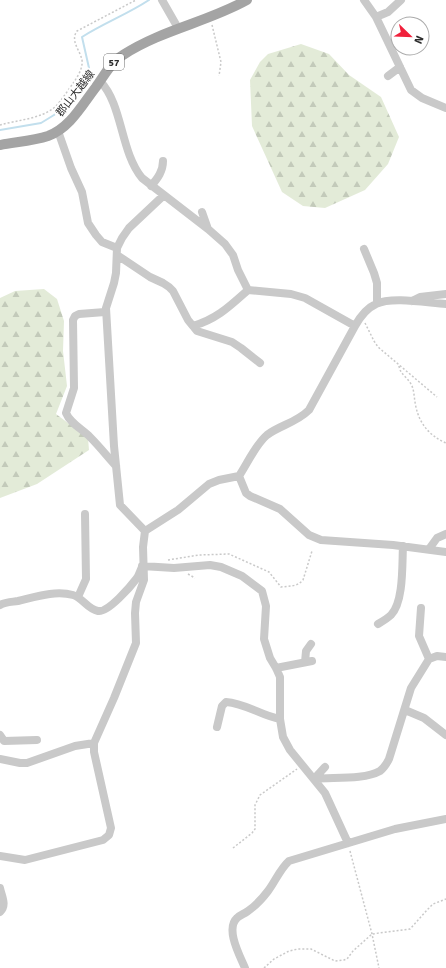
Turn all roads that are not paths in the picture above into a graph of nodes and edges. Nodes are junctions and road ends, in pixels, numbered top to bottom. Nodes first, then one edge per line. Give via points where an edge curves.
1 (162, 0) edge
2 (248, 0) edge
3 (364, 0) edge
4 (400, 0) edge
5 (376, 18) junction
6 (178, 28) junction
7 (400, 67) junction
8 (388, 76) dead end
9 (100, 81) junction
10 (446, 108) edge
11 (58, 131) junction
12 (0, 145) edge
13 (163, 161) dead end
14 (152, 186) junction
15 (163, 196) junction
16 (202, 212) dead end
17 (208, 229) junction
18 (364, 249) dead end
19 (117, 251) junction
20 (248, 290) junction
21 (446, 294) edge
22 (411, 302) junction
23 (377, 303) junction
24 (446, 304) edge
25 (106, 312) junction
26 (193, 326) junction
27 (355, 326) junction
28 (260, 363) dead end
29 (116, 466) junction
30 (239, 476) junction
31 (85, 514) dead end
32 (145, 531) junction
33 (446, 534) edge
34 (403, 546) junction
35 (430, 549) junction
36 (446, 552) edge
37 (142, 566) junction
38 (78, 597) junction
39 (0, 605) edge
40 (421, 608) dead end
41 (378, 624) dead end
42 (311, 644) dead end
43 (446, 657) edge
44 (429, 659) junction
45 (276, 668) junction
46 (405, 710) junction
47 (280, 719) junction
48 (217, 727) dead end
49 (0, 735) edge
50 (446, 735) edge
51 (37, 740) dead end
52 (94, 743) junction
53 (0, 759) edge
54 (325, 767) dead end
55 (314, 779) junction
56 (446, 819) edge
57 (348, 843) junction
58 (0, 856) edge
59 (0, 888) edge
60 (0, 912) edge
61 (245, 968) edge

1 - 6 street
2 - 6 main road, 郡山大越線 / 57
3 - 5 street
4 - 5 street via 388,12
5 - 7 street
6 - 9 main road, 郡山大越線 / 57 via 121,56
7 - 8 street
7 - 10 street via 411,90 422,98
9 - 11 main road, 郡山大越線 / 57 via 75,115
9 - 14 street via 108,93 120,123 131,162 142,178
11 - 12 main road, 郡山大越線 / 57 via 48,136
11 - 19 street via 82,192 88,223 102,242
13 - 14 street via 162,171
14 - 15 street
15 - 17 street
15 - 19 street via 129,228
16 - 17 street
17 - 20 street via 233,255
18 - 23 street via 377,283
19 - 25 street via 116,273
19 - 26 street via 150,277 169,287
20 - 26 street via 210,321
20 - 27 street via 291,294 305,298
21 - 22 street via 420,297
22 - 23 street
22 - 24 street
23 - 27 street via 369,308
25 - 29 street
25 - 29 street via 79,314 73,320 74,388 66,413
26 - 28 street via 197,331 232,342
27 - 30 street via 309,410 299,419 266,436
29 - 32 street via 120,505
30 - 32 street via 209,484 178,510
30 - 34 street via 246,493 280,509 309,535 321,540
31 - 38 street via 86,579
32 - 37 street
33 - 35 street via 437,538
34 - 35 street
34 - 41 street via 397,605 392,614
35 - 36 street
37 - 38 street via 137,578 120,598 105,610 96,611
37 - 45 street via 174,568 210,565 242,576 256,585 262,591 266,606 265,644
37 - 52 street via 144,580 135,613 136,643
38 - 39 street via 48,594
40 - 44 street via 419,636
42 - 45 street via 306,651 309,662
43 - 44 street via 437,656
44 - 46 street via 411,688
45 - 47 street via 280,677
46 - 50 street via 424,718
46 - 55 street via 389,759 379,772 362,776
47 - 48 street via 234,702 226,702 222,706
47 - 55 street via 283,737 290,750
49 - 51 street via 4,741
52 - 53 street via 75,746 27,763
52 - 58 street via 111,828 109,835 103,840 25,860
54 - 55 street
55 - 57 street via 324,793
56 - 57 street via 395,829
57 - 61 street via 289,861 268,890 236,920 232,934
59 - 60 street via 4,903

